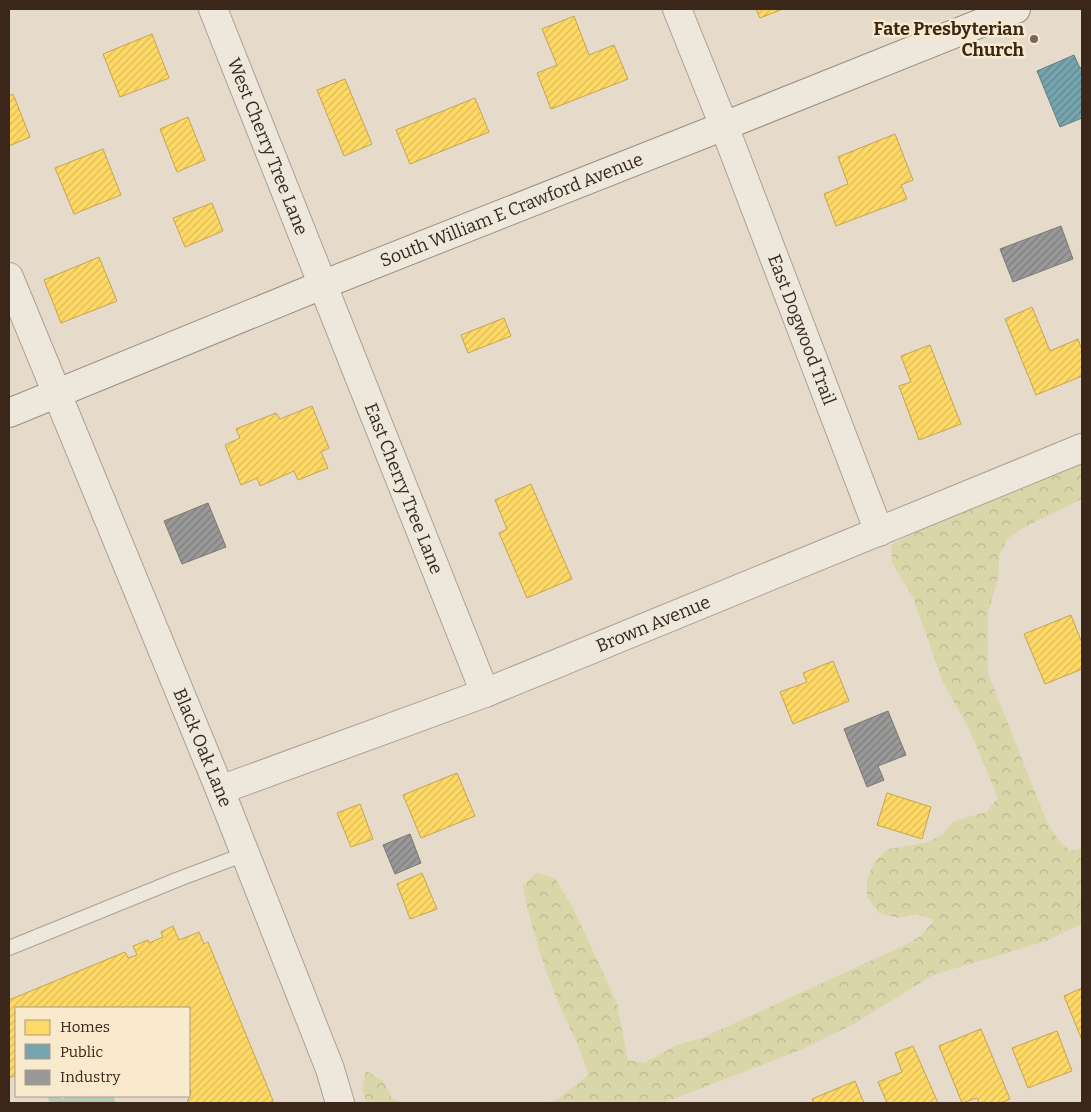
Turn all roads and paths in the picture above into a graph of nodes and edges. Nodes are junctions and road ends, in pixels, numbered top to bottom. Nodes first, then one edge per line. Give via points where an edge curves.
1 (213, 9) edge
2 (676, 9) edge
3 (1016, 9) edge
4 (724, 126) junction
5 (9, 277) edge
6 (322, 285) junction
7 (58, 394) junction
8 (9, 413) edge
9 (1082, 448) edge
10 (879, 532) junction
11 (485, 693) junction
12 (220, 790) junction
13 (245, 854) junction
14 (9, 948) edge
15 (340, 1103) edge

1 - 6 street, West Cherry Tree Lane
2 - 4 street, East Dogwood Trail
3 - 4 street, South William E Crawford Avenue
4 - 6 street, South William E Crawford Avenue
4 - 10 street, East Dogwood Trail
5 - 7 street, Black Oak Lane
6 - 7 street, South William E Crawford Avenue
6 - 11 street, East Cherry Tree Lane
7 - 8 street, South William E Crawford Avenue
7 - 12 street, Black Oak Lane
9 - 10 street, Brown Avenue
10 - 11 street, Brown Avenue
11 - 12 street, Brown Avenue
12 - 13 street, Black Oak Lane
13 - 14 lane
13 - 15 street, Black Oak Lane via 330,1069

